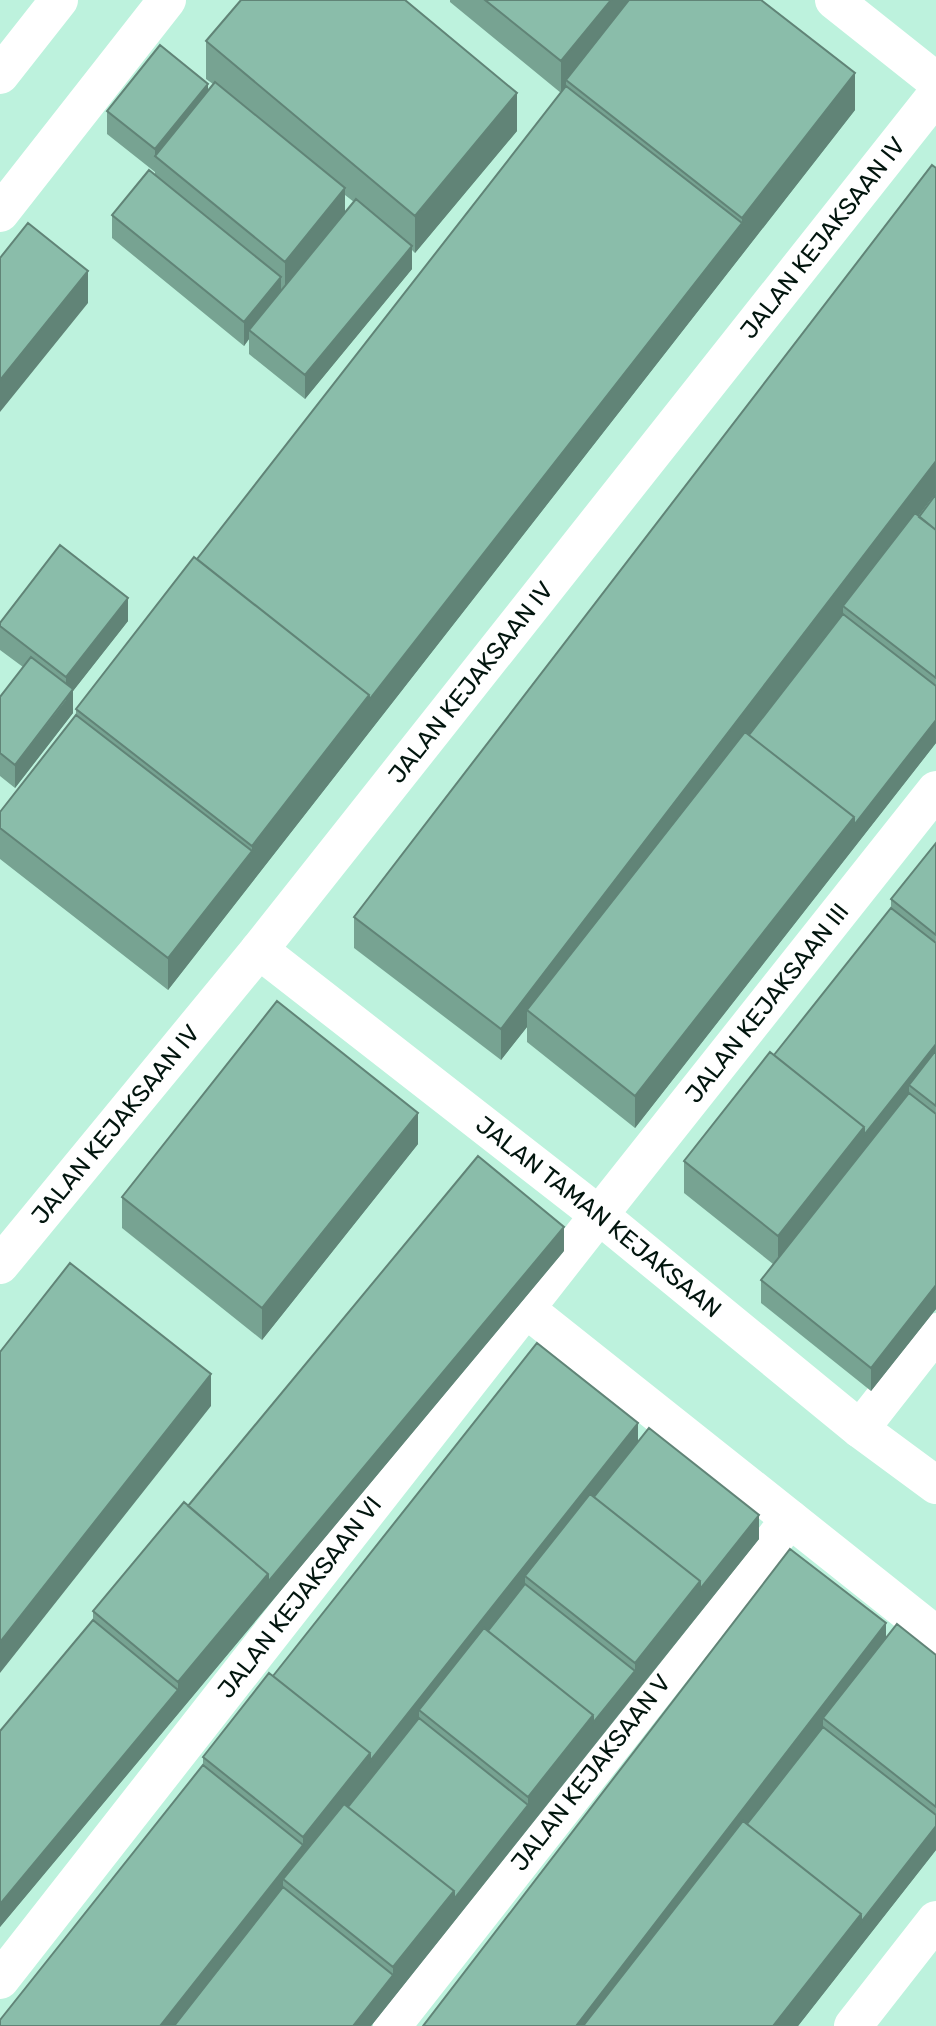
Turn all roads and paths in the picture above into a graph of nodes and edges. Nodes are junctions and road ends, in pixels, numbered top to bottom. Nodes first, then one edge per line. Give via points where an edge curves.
1 (59, 0) edge
2 (167, 0) edge
3 (834, 0) edge
4 (0, 75) edge
5 (936, 81) edge
6 (936, 95) edge
7 (0, 213) edge
8 (936, 790) edge
9 (259, 950) junction
10 (599, 1215) junction
11 (0, 1265) edge
12 (526, 1309) junction
13 (936, 1332) edge
14 (860, 1429) junction
15 (936, 1485) edge
16 (790, 1519) junction
17 (936, 1635) edge
18 (936, 1920) edge
19 (0, 1980) edge
20 (392, 2026) edge
21 (853, 2026) edge

1 - 4 street
2 - 7 street
3 - 5 street
6 - 9 street, JALAN KEJAKSAAN IV
8 - 10 street, JALAN KEJAKSAAN III
9 - 10 street, JALAN TAMAN KEJAKSAAN
9 - 11 street, JALAN KEJAKSAAN IV
10 - 12 street, JALAN KEJAKSAAN VI
10 - 14 street, JALAN TAMAN KEJAKSAAN
12 - 16 street
12 - 19 street, JALAN KEJAKSAAN VI
13 - 14 street
14 - 15 street, JALAN TAMAN KEJAKSAAN
16 - 17 street
16 - 20 street, JALAN KEJAKSAAN V
18 - 21 street

